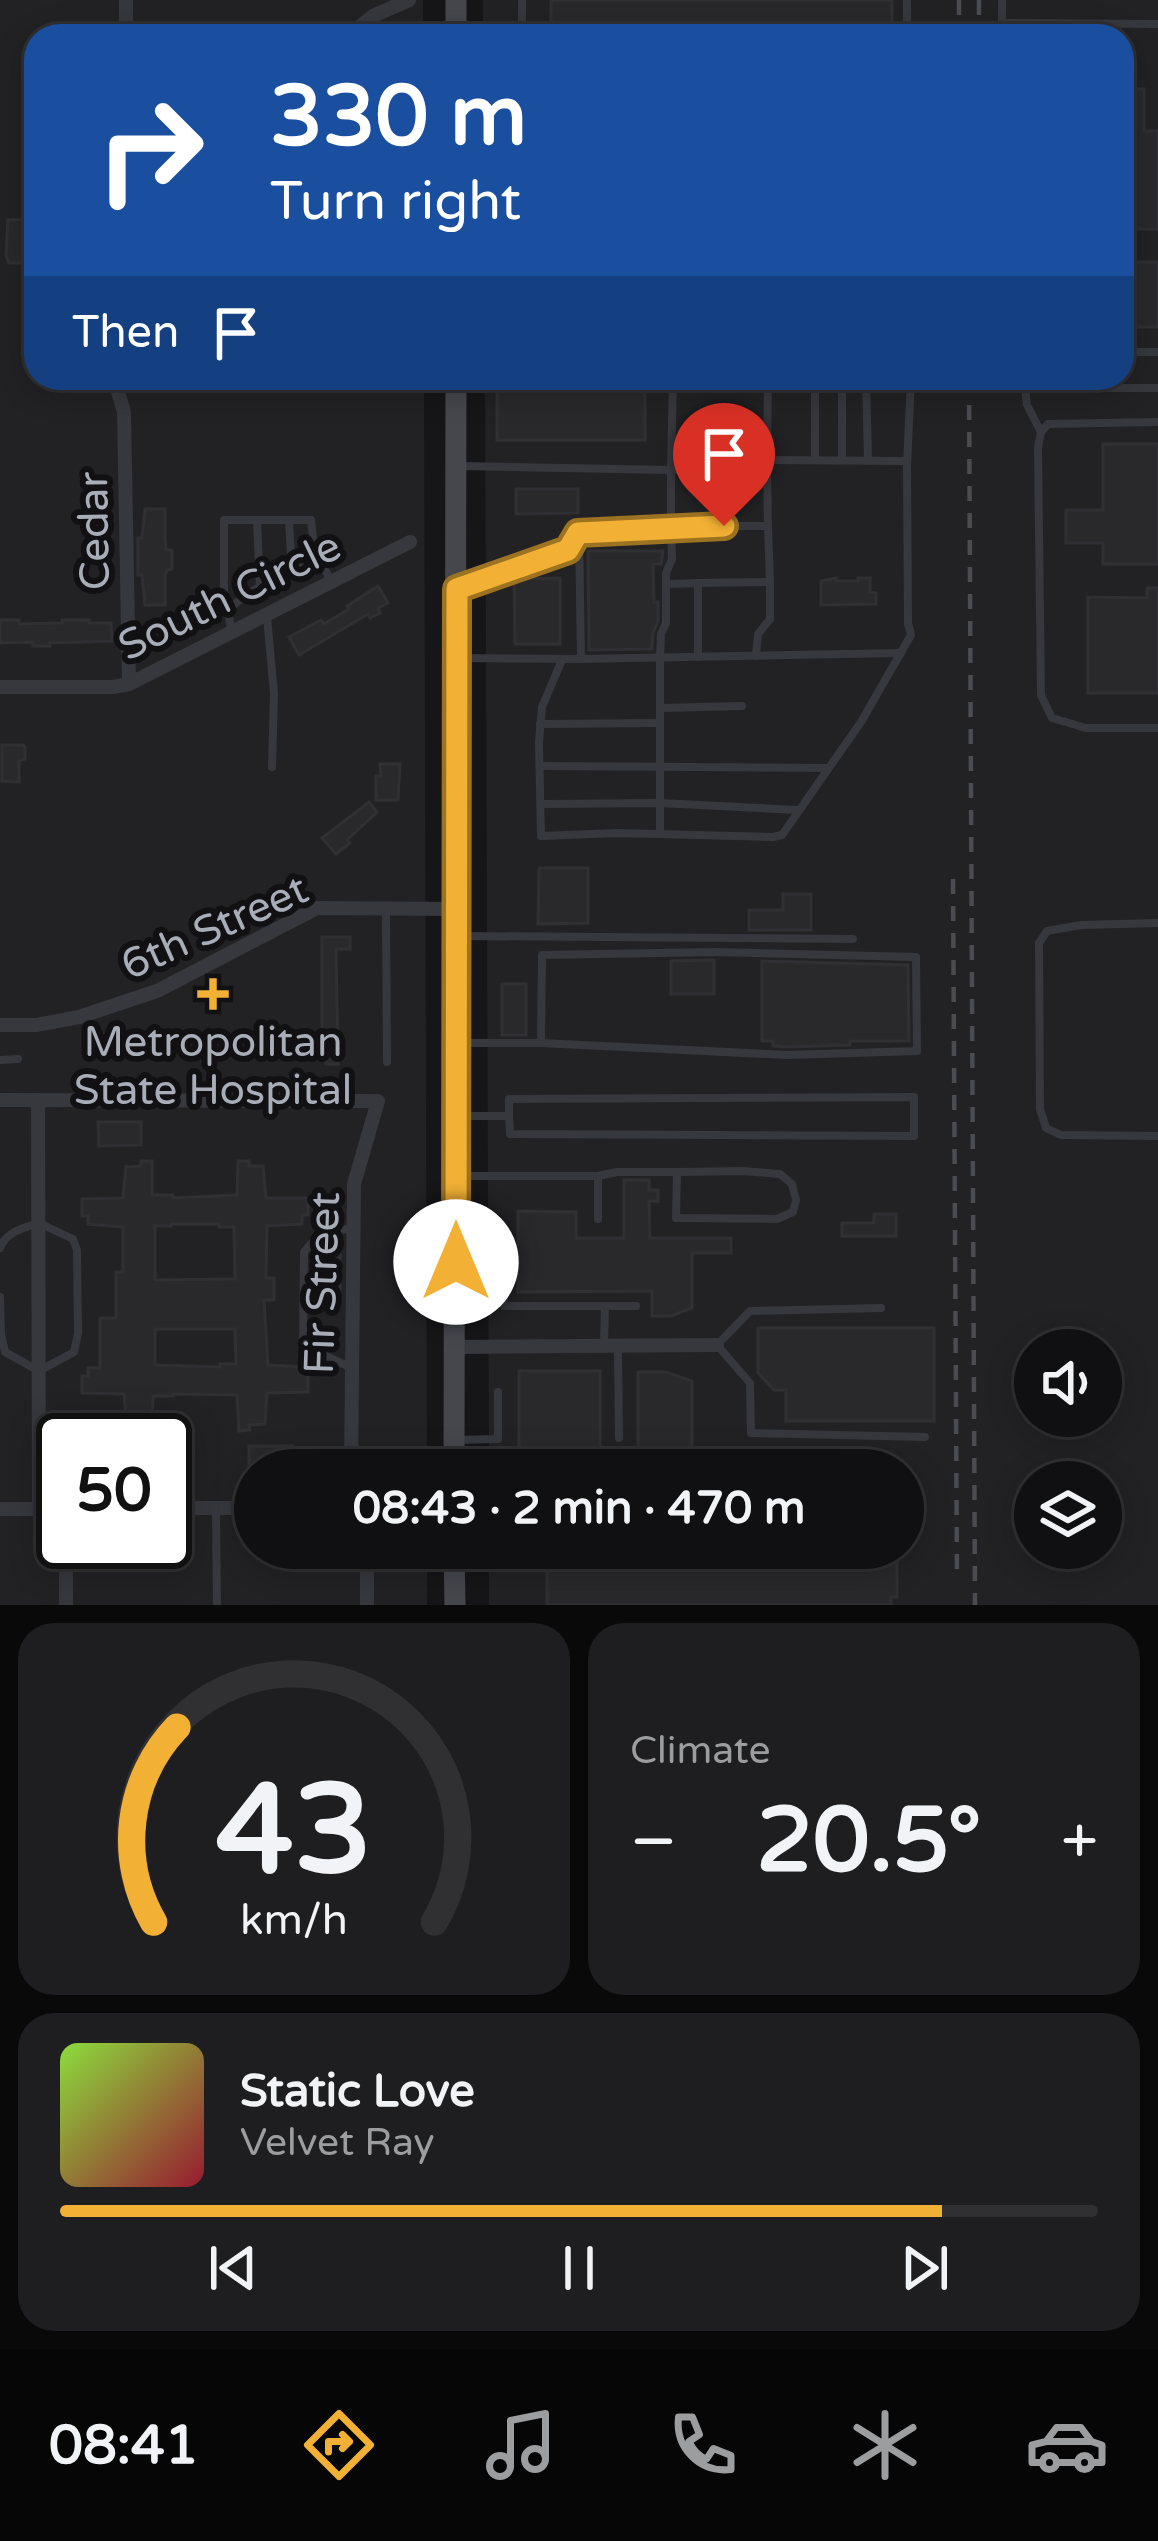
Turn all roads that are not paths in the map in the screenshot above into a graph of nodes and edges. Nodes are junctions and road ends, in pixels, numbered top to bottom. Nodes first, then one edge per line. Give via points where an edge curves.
1 (409, 0) edge
2 (1002, 0) edge
3 (390, 4) edge
4 (363, 24) edge
5 (1158, 24) edge
6 (118, 390) edge
7 (456, 390) edge
8 (673, 390) edge
9 (768, 390) edge
10 (815, 390) edge
11 (842, 390) edge
12 (866, 390) edge
13 (910, 390) edge
14 (1025, 390) edge
15 (1158, 422) edge
16 (1041, 432) junction
17 (815, 461) junction
18 (842, 461) junction
19 (868, 461) junction
20 (907, 461) junction
21 (767, 464) junction
22 (456, 466) junction
23 (671, 470) junction
24 (257, 520) junction
25 (289, 520) junction
26 (767, 526) junction
27 (671, 531) junction
28 (578, 533) junction
29 (410, 542) dead end
30 (316, 562) junction
31 (292, 571) junction
32 (770, 581) junction
33 (332, 582) junction
34 (698, 583) junction
35 (666, 584) junction
36 (260, 588) junction
37 (457, 589) junction
38 (228, 611) junction
39 (267, 615) junction
40 (232, 634) junction
41 (902, 653) junction
42 (756, 656) junction
43 (698, 657) junction
44 (457, 658) junction
45 (660, 658) junction
46 (581, 659) junction
47 (562, 660) junction
48 (129, 684) junction
49 (0, 687) edge
50 (742, 706) dead end
51 (660, 708) junction
52 (660, 723) junction
53 (540, 724) junction
54 (1158, 728) edge
55 (660, 765) junction
56 (540, 766) junction
57 (272, 767) dead end
58 (828, 768) junction
59 (660, 803) junction
60 (542, 804) junction
61 (798, 810) junction
62 (660, 834) junction
63 (386, 908) junction
64 (457, 909) junction
65 (1158, 922) edge
66 (457, 936) junction
67 (853, 939) dead end
68 (0, 1025) edge
69 (457, 1043) junction
70 (541, 1043) junction
71 (19, 1059) dead end
72 (0, 1060) edge
73 (387, 1062) dead end
74 (0, 1100) edge
75 (38, 1100) junction
76 (509, 1116) junction
77 (456, 1117) junction
78 (1158, 1136) edge
79 (676, 1172) junction
80 (456, 1176) junction
81 (598, 1176) junction
82 (598, 1219) dead end
83 (39, 1223) junction
84 (352, 1229) junction
85 (504, 1247) dead end
86 (0, 1248) edge
87 (0, 1297) edge
88 (605, 1306) junction
89 (636, 1306) dead end
90 (881, 1308) dead end
91 (717, 1345) junction
92 (611, 1346) junction
93 (455, 1347) junction
94 (351, 1368) junction
95 (39, 1371) junction
96 (498, 1392) dead end
97 (39, 1413) edge
98 (925, 1437) dead end
99 (620, 1438) dead end
100 (454, 1440) junction
101 (351, 1449) edge
102 (454, 1449) edge
103 (192, 1508) edge
104 (216, 1508) junction
105 (234, 1508) edge
106 (0, 1509) edge
107 (36, 1509) edge
108 (66, 1569) edge
109 (367, 1569) edge
110 (454, 1569) edge
111 (67, 1605) edge
112 (217, 1605) edge
113 (368, 1605) edge
114 (454, 1605) edge

1 - 3 street
2 - 5 lane via 1002,23
3 - 4 street
6 - 48 street, Cedar
7 - 22 main road
8 - 23 lane
9 - 21 lane
10 - 17 lane
11 - 18 lane
12 - 19 lane
13 - 20 lane
14 - 16 lane
15 - 16 lane via 1048,424
16 - 54 lane via 1041,694 1052,718 1086,728
17 - 18 lane
17 - 21 lane
18 - 19 lane
19 - 20 lane
20 - 41 lane via 911,635
21 - 23 lane
21 - 26 lane
22 - 23 lane
22 - 37 main road
23 - 27 lane
24 - 25 lane
24 - 36 lane
24 - 38 lane via 224,520
25 - 30 lane via 311,520
25 - 31 lane
26 - 27 lane
26 - 32 lane
27 - 28 lane
27 - 35 lane
28 - 37 lane via 568,550
28 - 46 lane
29 - 33 street, South Circle
30 - 31 lane
30 - 33 lane
31 - 36 lane
32 - 34 lane
32 - 42 lane via 770,619
33 - 39 street, South Circle
34 - 35 lane
34 - 43 lane
35 - 45 lane
36 - 38 lane
37 - 44 main road
38 - 40 lane
39 - 40 street, South Circle
39 - 57 lane
40 - 48 street, South Circle
41 - 42 lane
41 - 58 lane
42 - 43 lane
43 - 45 lane
44 - 47 lane
44 - 64 main road
45 - 46 lane
45 - 51 lane
46 - 47 lane
47 - 53 lane
48 - 49 street, South Circle
50 - 51 lane
51 - 52 lane
52 - 53 lane
52 - 55 lane
53 - 56 lane
55 - 56 lane
55 - 58 lane
55 - 59 lane
56 - 60 lane
58 - 61 lane
59 - 60 lane
59 - 61 lane
59 - 62 lane
60 - 62 lane via 541,836
61 - 62 lane via 773,837
63 - 64 street, 6th Street
63 - 68 street, 6th Street via 317,908 157,992 79,1017
63 - 73 lane
64 - 66 main road
65 - 78 lane via 1047,932 1039,966 1046,1128
66 - 67 lane
66 - 69 main road
69 - 70 lane
69 - 77 main road
70 - 70 lane via 787,1055 917,1051 916,957 542,955
71 - 72 lane
74 - 75 street
75 - 83 street
75 - 84 street, Fir Street via 378,1101 354,1184
76 - 76 lane via 509,1099 914,1097 914,1136 510,1134
76 - 77 lane
77 - 80 main road
79 - 79 lane via 780,1174 792,1184 793,1212 777,1220 676,1218
79 - 81 lane
80 - 81 lane
80 - 93 main road
81 - 82 lane
83 - 86 lane
83 - 95 street
83 - 95 lane via 73,1239 77,1250 78,1333 74,1352
84 - 94 street, Fir Street
84 - 94 lane via 321,1233 304,1252 303,1346
85 - 88 lane via 504,1306
87 - 95 lane via 5,1352
88 - 89 lane
88 - 92 lane
90 - 91 lane via 750,1311
91 - 92 street
91 - 98 lane via 750,1383 752,1432
92 - 93 street
92 - 99 lane
93 - 100 main road
94 - 101 street, Fir Street
95 - 97 street
96 - 100 lane via 498,1439
100 - 102 main road
103 - 104 street
104 - 105 street
104 - 112 lane
106 - 107 street
108 - 111 street
109 - 113 street
110 - 114 main road

